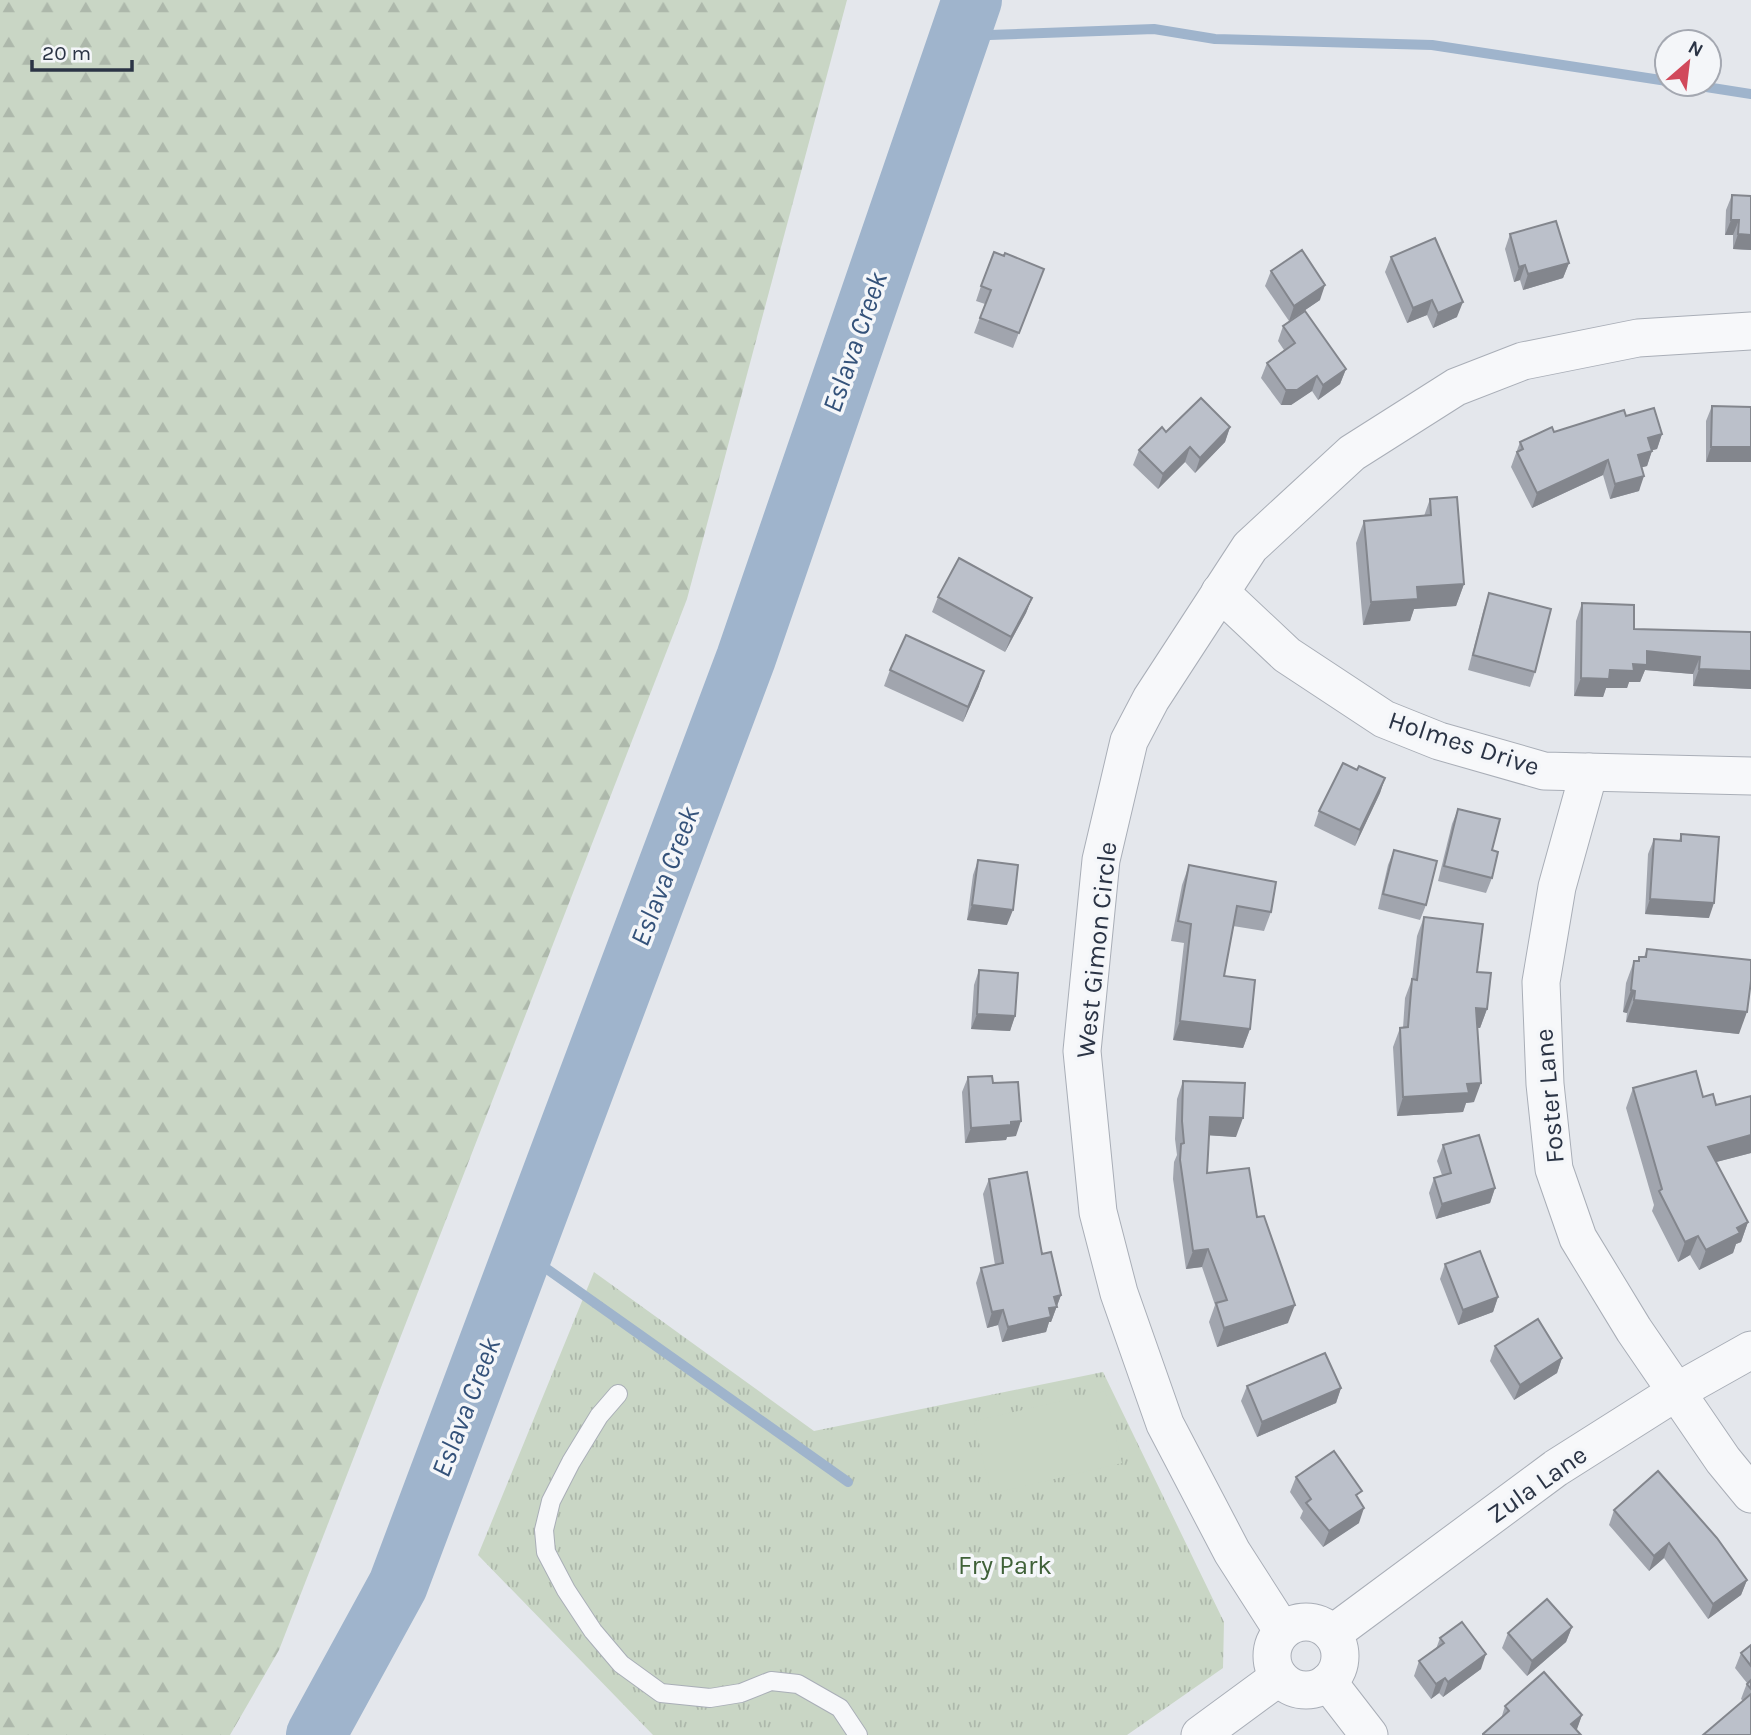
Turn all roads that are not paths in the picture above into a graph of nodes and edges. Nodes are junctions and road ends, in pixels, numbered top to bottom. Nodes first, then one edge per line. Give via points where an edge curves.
1 (1751, 331) edge
2 (1220, 592) junction
3 (1589, 772) junction
4 (1751, 776) edge
5 (1751, 1350) edge
6 (1676, 1392) junction
7 (618, 1394) dead end
8 (1751, 1494) edge
9 (1282, 1630) junction
10 (1332, 1634) junction
11 (1279, 1677) junction
12 (1328, 1682) junction
13 (858, 1735) edge
14 (1200, 1735) edge
15 (1369, 1735) edge

1 - 2 street, West Gimon Circle via 1639,338 1523,361 1456,387 1352,453 1250,547
2 - 3 street, Holmes Drive via 1287,655 1384,719 1439,741 1544,771
2 - 9 street, West Gimon Circle via 1129,741 1101,860 1082,1051 1098,1212 1119,1293 1165,1424 1232,1552
3 - 4 street, Holmes Drive
3 - 6 street, Foster Lane via 1557,887 1541,982 1554,1169 1578,1238
5 - 6 street, Zula Lane
6 - 8 street, Foster Lane
6 - 10 street, Zula Lane via 1556,1468
7 - 13 lane via 571,1462 551,1501 544,1530 546,1552 593,1631 621,1664 661,1693 710,1698 741,1693 771,1681 798,1684 840,1708
9 - 10 street via 1305,1621
9 - 11 street via 1272,1650
10 - 12 street via 1340,1661
11 - 12 street via 1301,1690
11 - 14 street
12 - 15 street

